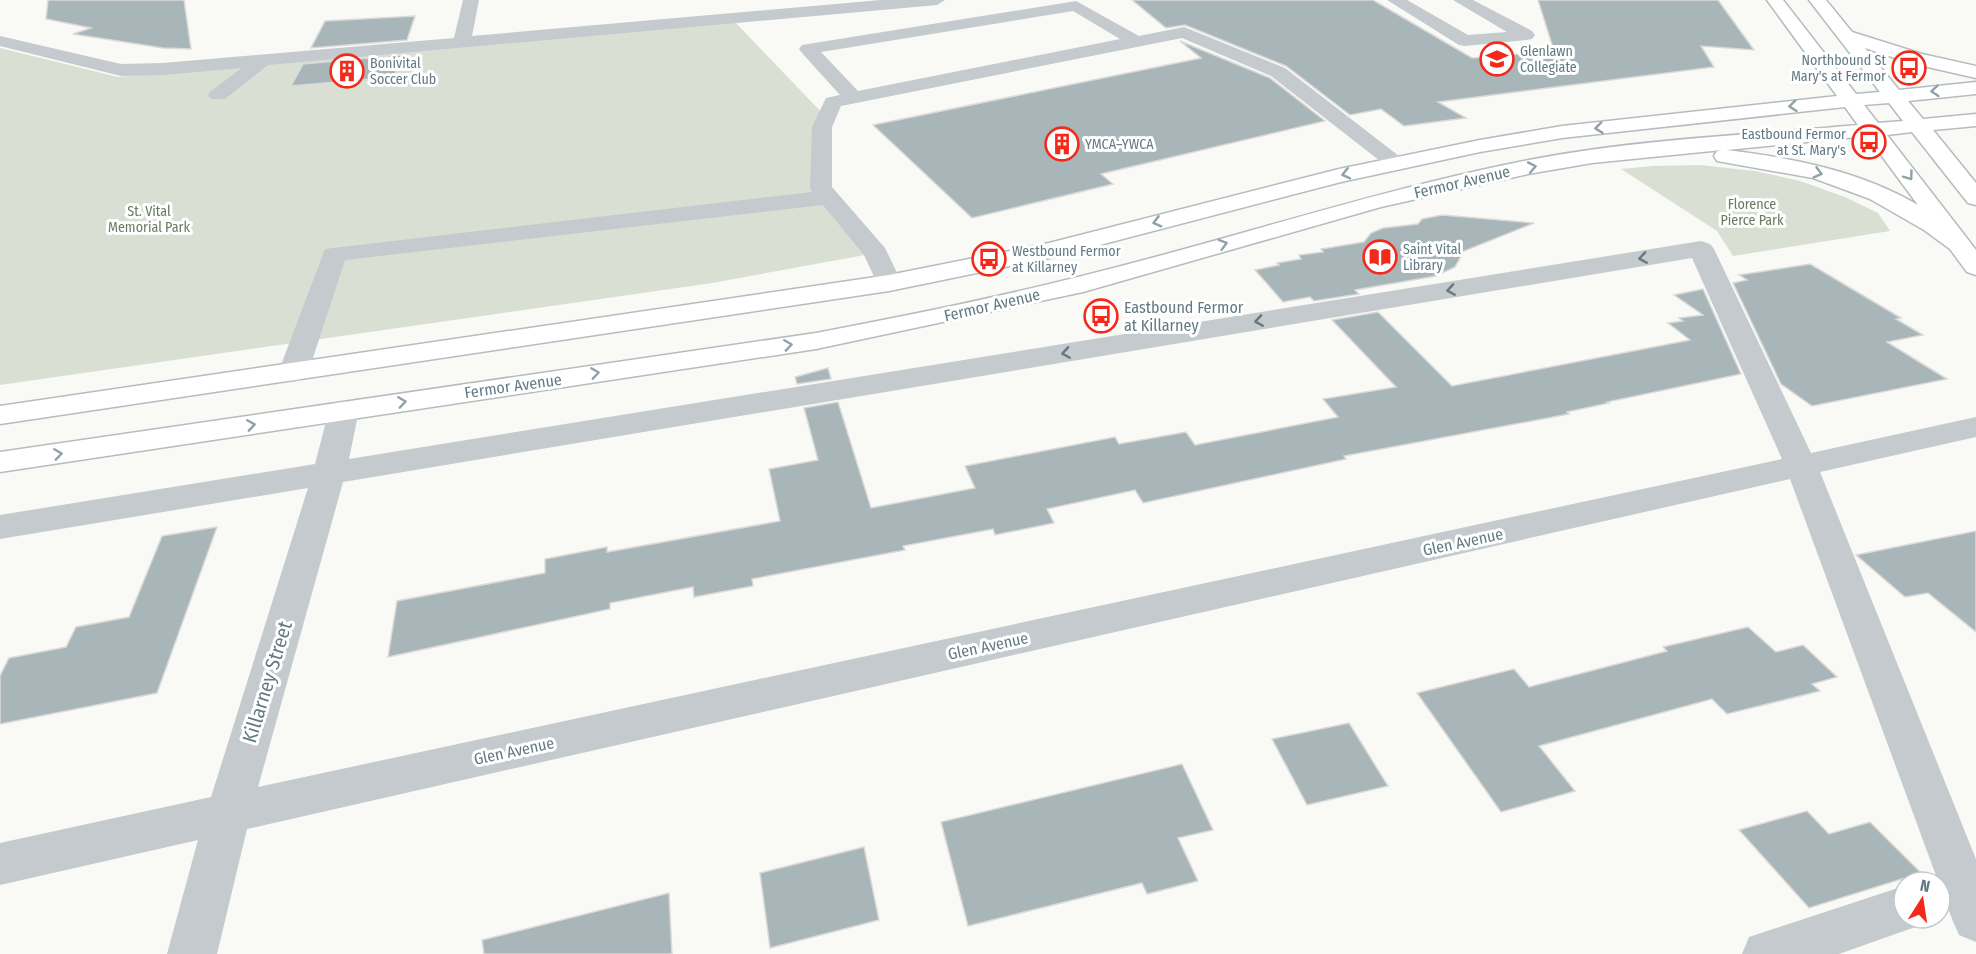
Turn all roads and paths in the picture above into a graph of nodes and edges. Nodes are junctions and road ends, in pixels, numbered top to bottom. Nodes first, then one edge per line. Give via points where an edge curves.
1 (471, 0) edge
2 (937, 0) edge
3 (1395, 0) edge
4 (1461, 0) edge
5 (1775, 0) edge
6 (1817, 0) edge
7 (1847, 36) junction
8 (0, 41) edge
9 (1135, 41) junction
10 (462, 42) junction
11 (262, 61) junction
12 (1976, 72) edge
13 (1976, 88) edge
14 (218, 95) dead end
15 (1894, 95) junction
16 (854, 98) junction
17 (1851, 100) junction
18 (1976, 120) edge
19 (1918, 124) junction
20 (1874, 129) junction
21 (1636, 150) junction
22 (1397, 163) junction
23 (829, 197) junction
24 (1976, 198) edge
25 (1960, 246) junction
26 (1976, 267) edge
27 (889, 284) junction
28 (293, 373) junction
29 (344, 411) junction
30 (0, 415) edge
31 (1976, 427) edge
32 (0, 462) edge
33 (1802, 467) junction
34 (329, 474) junction
35 (0, 527) edge
36 (228, 814) junction
37 (0, 864) edge
38 (1960, 901) edge
39 (1892, 913) edge
40 (192, 954) edge
41 (1767, 954) edge

1 - 10 street
2 - 10 street
3 - 4 street via 1465,42 1526,35
5 - 17 main road
6 - 7 main road
7 - 12 main road via 1917,59
7 - 15 main road
8 - 11 street via 120,70
9 - 16 street
9 - 16 street via 1076,6 808,49
9 - 22 street via 1184,32 1278,72
10 - 11 street
11 - 14 street
13 -> 15 main road, Fermor Avenue
15 - 17 main road, Fermor Avenue
15 - 19 main road
16 - 23 street via 833,102 822,128 821,188
17 - 20 main road
17 -> 22 main road, Fermor Avenue via 1562,132
18 - 19 main road, Fermor Avenue
19 - 20 main road, Fermor Avenue
19 - 24 main road
20 - 21 main road, Fermor Avenue
20 -> 25 main road
21 -> 25 main road via 1759,160 1827,175 1892,199
29 -> 21 main road, Fermor Avenue via 816,341 918,321 1083,284 1376,201 1528,167
22 -> 27 main road, Fermor Avenue via 1050,250
23 - 27 street via 876,253
23 - 28 street via 334,254
25 - 26 main road
27 - 28 main road, Fermor Avenue
28 - 30 main road, Fermor Avenue
32 -> 29 main road, Fermor Avenue
29 - 34 street, Killarney Street
31 - 33 street, Glen Avenue
33 -> 34 street via 1701,249
33 - 36 street, Glen Avenue
33 - 38 street
34 - 35 street
34 - 36 street, Killarney Street
36 - 37 street, Glen Avenue
36 - 40 street, Killarney Street
39 - 41 street

